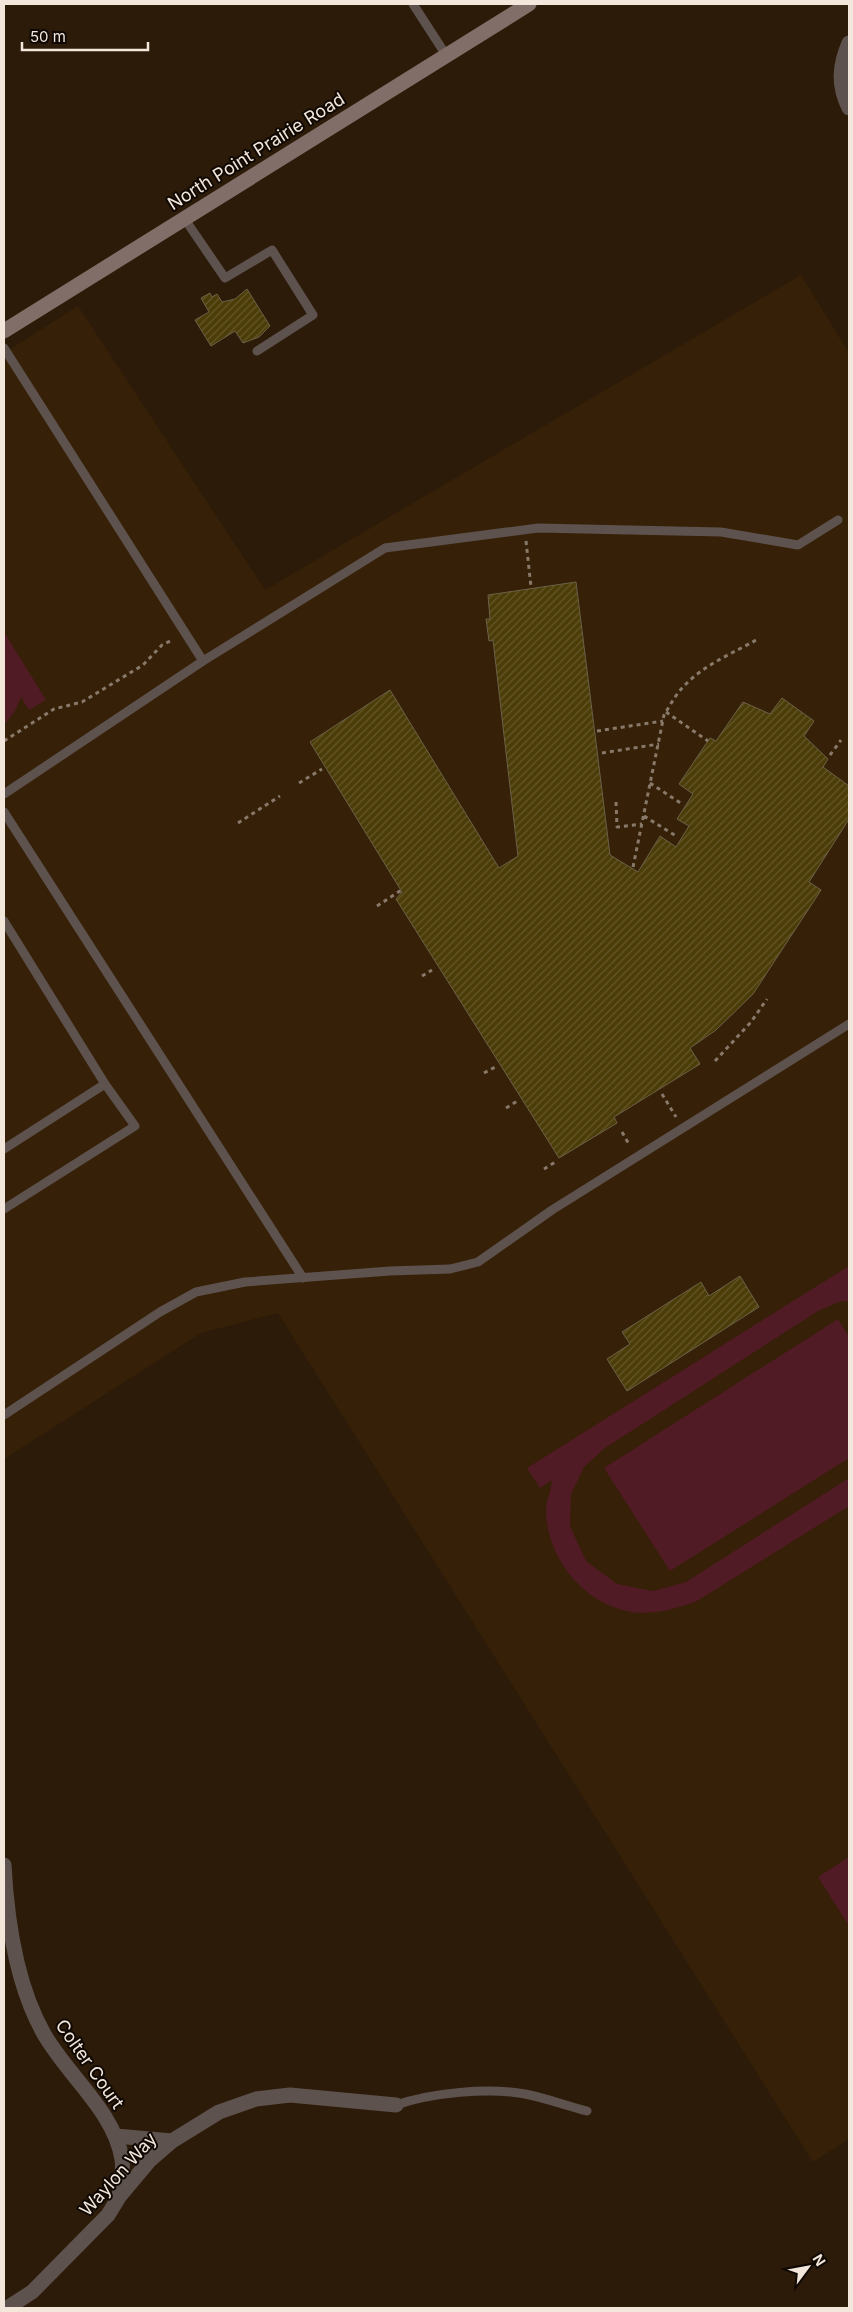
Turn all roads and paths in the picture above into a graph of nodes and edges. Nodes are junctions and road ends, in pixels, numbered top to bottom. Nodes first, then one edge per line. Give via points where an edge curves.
1 (413, 4) edge
2 (530, 4) edge
3 (849, 43) edge
4 (446, 55) junction
5 (849, 108) edge
6 (184, 218) junction
7 (4, 331) edge
8 (4, 348) edge
9 (257, 351) dead end
10 (838, 520) dead end
11 (526, 538) dead end
12 (531, 587) dead end
13 (758, 639) dead end
14 (172, 640) dead end
15 (203, 661) junction
16 (666, 712) junction
17 (663, 721) junction
18 (598, 731) dead end
19 (841, 740) dead end
20 (4, 741) edge
21 (708, 741) dead end
22 (658, 744) junction
23 (602, 753) dead end
24 (830, 755) dead end
25 (322, 769) dead end
26 (299, 783) dead end
27 (650, 783) junction
28 (4, 794) edge
29 (280, 796) dead end
30 (616, 802) dead end
31 (682, 804) dead end
32 (4, 812) edge
33 (644, 816) junction
34 (238, 824) dead end
35 (642, 824) junction
36 (676, 836) dead end
37 (633, 867) dead end
38 (403, 889) dead end
39 (377, 906) dead end
40 (4, 921) edge
41 (432, 970) dead end
42 (422, 976) dead end
43 (767, 999) dead end
44 (849, 1024) edge
45 (715, 1061) dead end
46 (497, 1066) dead end
47 (484, 1073) dead end
48 (104, 1084) junction
49 (662, 1094) dead end
50 (518, 1100) dead end
51 (506, 1108) dead end
52 (676, 1116) dead end
53 (622, 1132) dead end
54 (630, 1146) dead end
55 (4, 1148) edge
56 (557, 1161) dead end
57 (544, 1168) dead end
58 (4, 1209) edge
59 (303, 1278) junction
60 (4, 1415) edge
61 (4, 1865) edge
62 (396, 2105) joint
63 (587, 2112) dead end
64 (116, 2136) junction
65 (172, 2141) junction
66 (119, 2197) junction
67 (6, 2308) edge

1 - 4 lane
2 - 4 street, North Point Prairie Road
3 - 5 street via 840,72
4 - 6 street, North Point Prairie Road
6 - 7 street, North Point Prairie Road
6 - 9 lane via 225,278 272,250 313,315
8 - 15 lane
10 - 15 lane via 798,545 721,532 538,528 385,548
11 - 12 path
13 - 16 path via 687,682
14 - 20 path via 162,645 143,664 82,702 54,709
15 - 28 lane
16 - 17 path
16 - 21 path
17 - 18 path
17 - 22 path
19 - 24 path
22 - 23 path
22 - 27 path
25 - 26 path
27 - 31 path
27 - 33 path
29 - 34 path
30 - 35 path via 617,827
32 - 59 lane
33 - 35 path
33 - 36 path
35 - 37 path
38 - 39 path
40 - 48 lane
41 - 42 path
43 - 45 path via 751,1022
44 - 59 lane via 552,1210 478,1262 450,1269
46 - 47 path
48 - 55 lane
48 - 58 lane via 134,1126
49 - 52 path
50 - 51 path
53 - 54 path
56 - 57 path
59 - 60 lane via 245,1282 196,1292 160,1312
61 - 64 street, Colter Court via 15,1950 28,1997 44,2034
62 - 63 lane via 422,2096 510,2091
62 - 65 street, Waylon Way via 290,2095 256,2099 219,2112
64 - 65 street
64 - 66 street, Colter Court via 123,2161
65 - 66 street, Waylon Way via 150,2160
66 - 67 street, Waylon Way via 108,2215 32,2292

